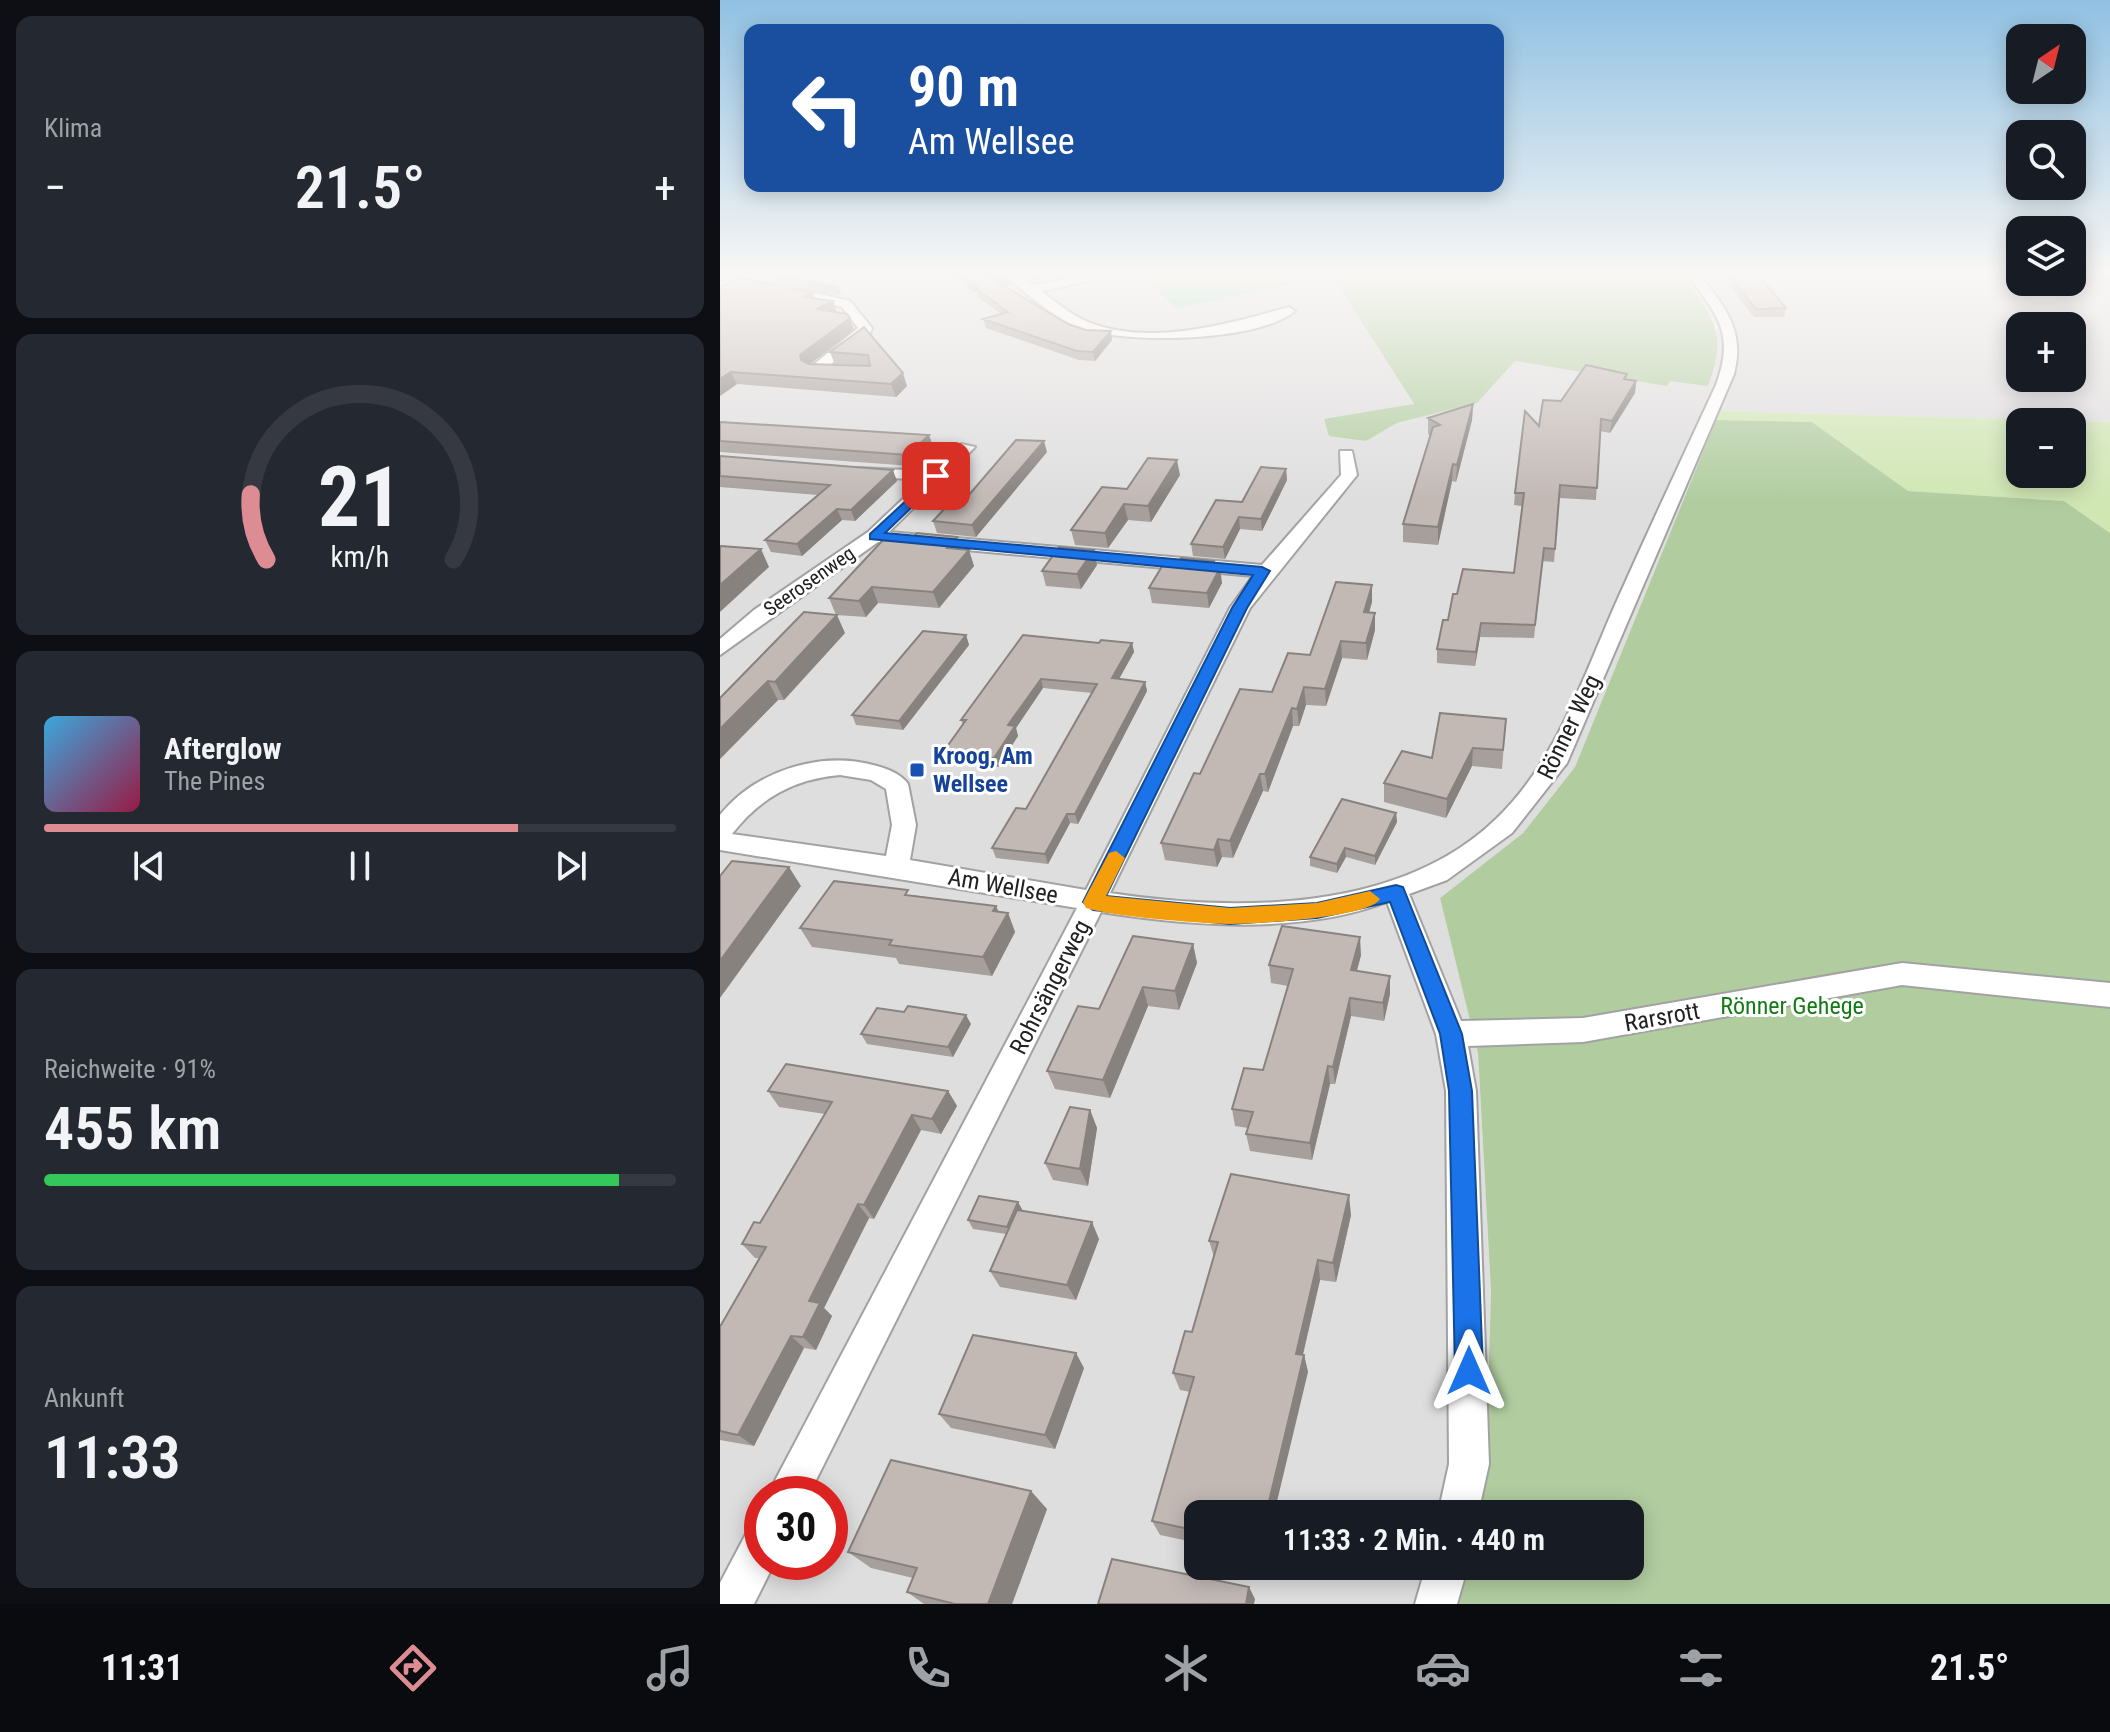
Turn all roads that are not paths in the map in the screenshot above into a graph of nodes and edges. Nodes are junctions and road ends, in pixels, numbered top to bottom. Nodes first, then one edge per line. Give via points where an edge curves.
1 (840, 351) edge
2 (1730, 351) edge
3 (856, 374) edge
4 (967, 447) dead end
5 (1346, 454) dead end
6 (844, 469) edge
7 (936, 476) junction
8 (874, 536) junction
9 (1262, 571) junction
10 (720, 649) edge
11 (720, 832) edge
12 (720, 841) edge
13 (895, 866) junction
14 (1396, 893) junction
15 (1093, 902) junction
16 (2110, 995) edge
17 (1451, 1034) junction
18 (797, 1476) edge
19 (1461, 1500) edge
20 (744, 1580) edge
21 (1443, 1580) edge
22 (732, 1604) edge
23 (1436, 1604) edge

1 - 3 street via 814,370
2 - 14 street, Rönner Weg via 1720,396 1544,783 1513,819 1473,852
4 - 7 street, Seerosenweg
5 - 9 street, Rohrsängerweg via 1349,475
6 - 7 street
7 - 8 street, Seerosenweg
8 - 9 street
8 - 10 street, Seerosenweg
9 - 15 street, Rohrsängerweg
11 - 13 street via 745,803 796,775 840,766 865,768 896,784 905,810 906,834
12 - 13 street, Am Wellsee
13 - 15 street, Am Wellsee
14 - 15 street, Am Wellsee via 1317,910 1230,916
14 - 17 street
15 - 18 street, Rohrsängerweg
16 - 17 street, Rarsrott via 1902,974 1583,1030
17 - 19 street via 1461,1091 1469,1339 1469,1464
20 - 22 street
21 - 23 street

